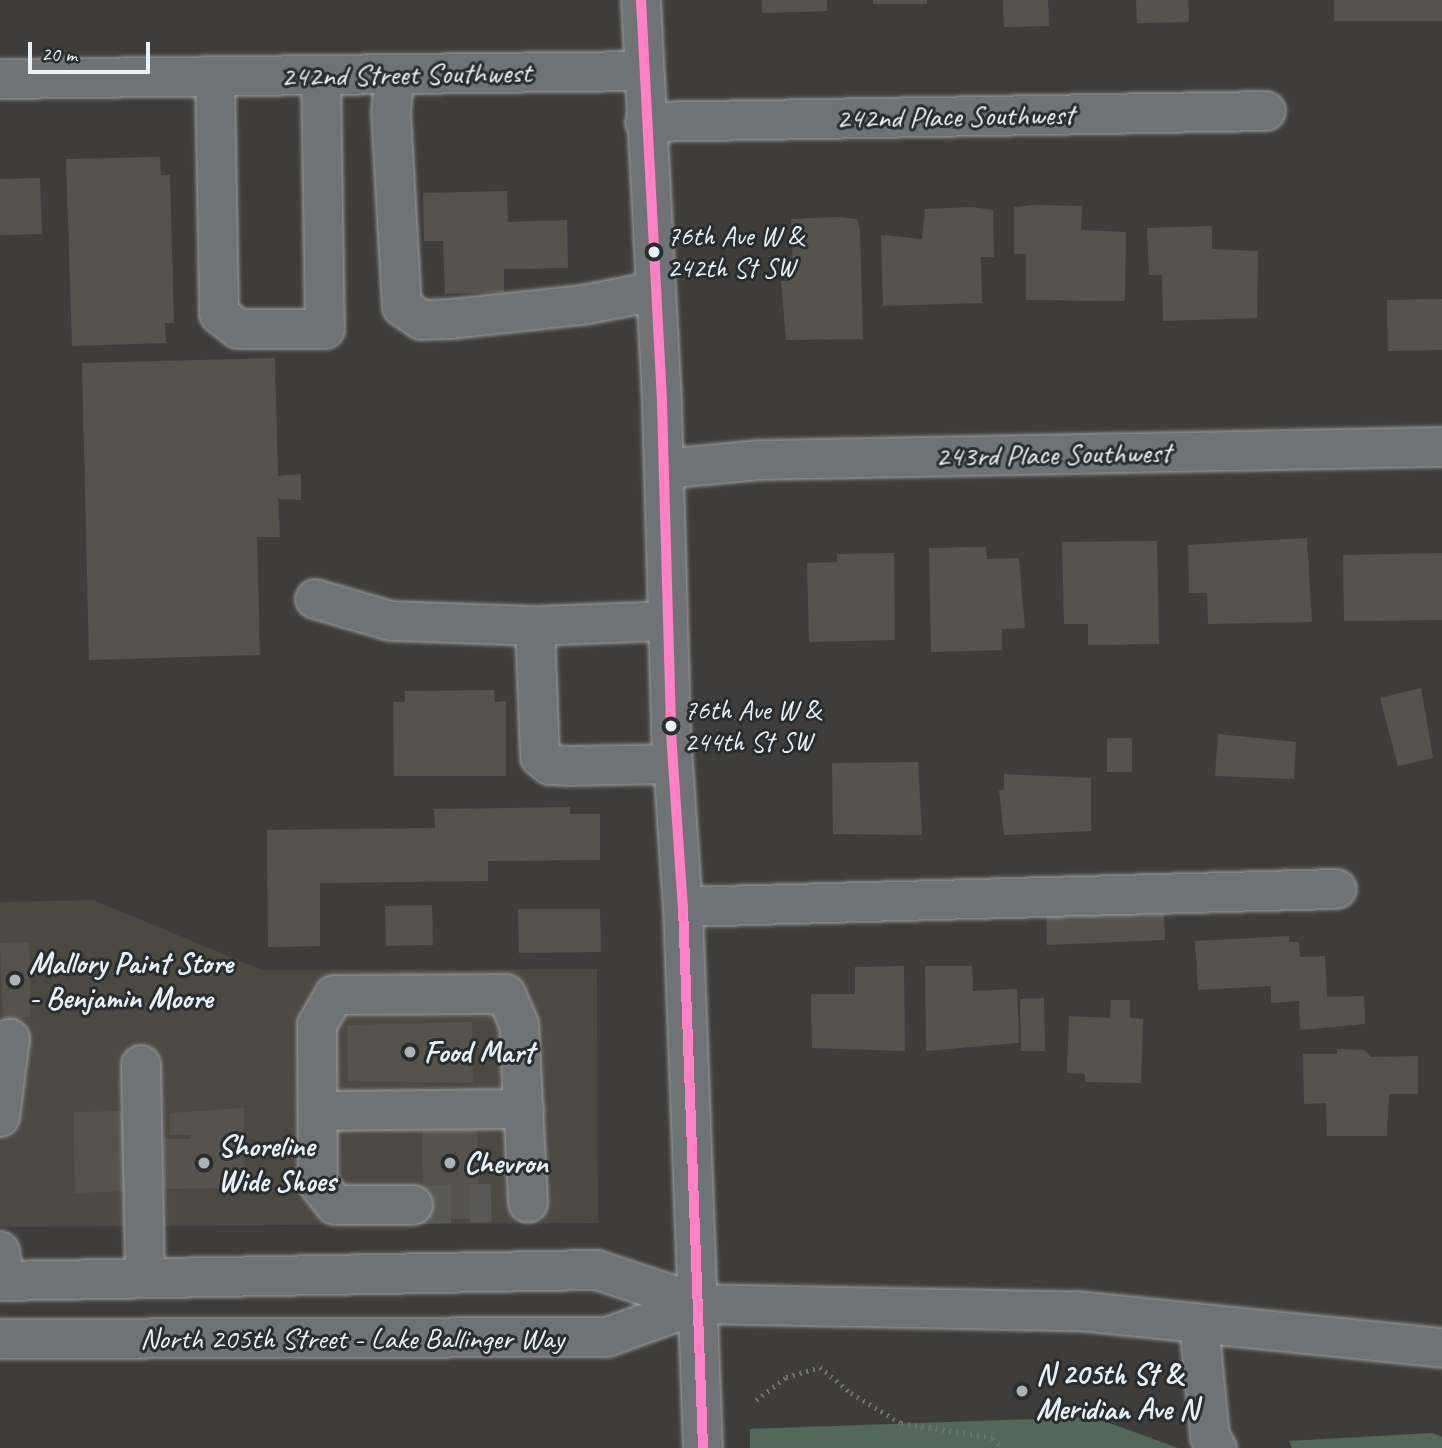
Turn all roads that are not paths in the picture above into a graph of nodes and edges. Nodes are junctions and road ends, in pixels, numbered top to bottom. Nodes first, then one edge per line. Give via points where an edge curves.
1 (641, 0) edge
2 (643, 71) junction
3 (395, 74) junction
4 (321, 75) junction
5 (215, 76) junction
6 (0, 79) edge
7 (1266, 111) dead end
8 (645, 122) junction
9 (655, 291) junction
10 (1442, 447) edge
11 (664, 469) junction
12 (315, 599) dead end
13 (668, 621) junction
14 (535, 626) junction
15 (673, 764) junction
16 (1337, 889) dead end
17 (683, 907) junction
18 (10, 1039) dead end
19 (141, 1065) dead end
20 (524, 1109) junction
21 (318, 1111) junction
22 (0, 1116) edge
23 (528, 1203) dead end
24 (413, 1205) tunnel mouth
25 (2, 1271) edge
26 (145, 1278) junction
27 (699, 1304) junction
28 (1199, 1324) junction
29 (0, 1339) edge
30 (1442, 1348) edge
31 (702, 1448) edge
32 (1217, 1448) edge

1 - 2 street
2 - 3 street, 242nd Street Southwest
2 - 8 street
3 - 4 street, 242nd Street Southwest
3 - 9 street via 391,111 402,307 421,320 451,319 583,305
4 - 5 street, 242nd Street Southwest
4 - 5 street via 325,329 238,329 219,314
5 - 6 street, 242nd Street Southwest
7 - 8 street, 242nd Place Southwest
8 - 9 street
9 - 11 street
10 - 11 street, 243rd Place Southwest via 760,460
11 - 13 street
12 - 14 street via 391,621
13 - 14 street
13 - 15 street
14 - 15 street via 540,757 550,765
15 - 17 street
16 - 17 street
17 - 27 street
18 - 22 street
19 - 26 street
20 - 21 street
20 - 21 street via 519,1024 506,993 399,994 334,995 317,1025
20 - 23 street
21 - 24 street via 318,1182 335,1205
25 - 26 street, North 205th Street - Lake Ballinger Way
26 - 27 street, North 205th Street - Lake Ballinger Way via 597,1270
27 - 28 street, North 205th Street - Lake Ballinger Way via 1079,1311
27 - 29 street, North 205th Street - Lake Ballinger Way via 607,1337
27 - 31 street
28 - 30 street, North 205th Street - Lake Ballinger Way
28 - 32 street via 1210,1437

